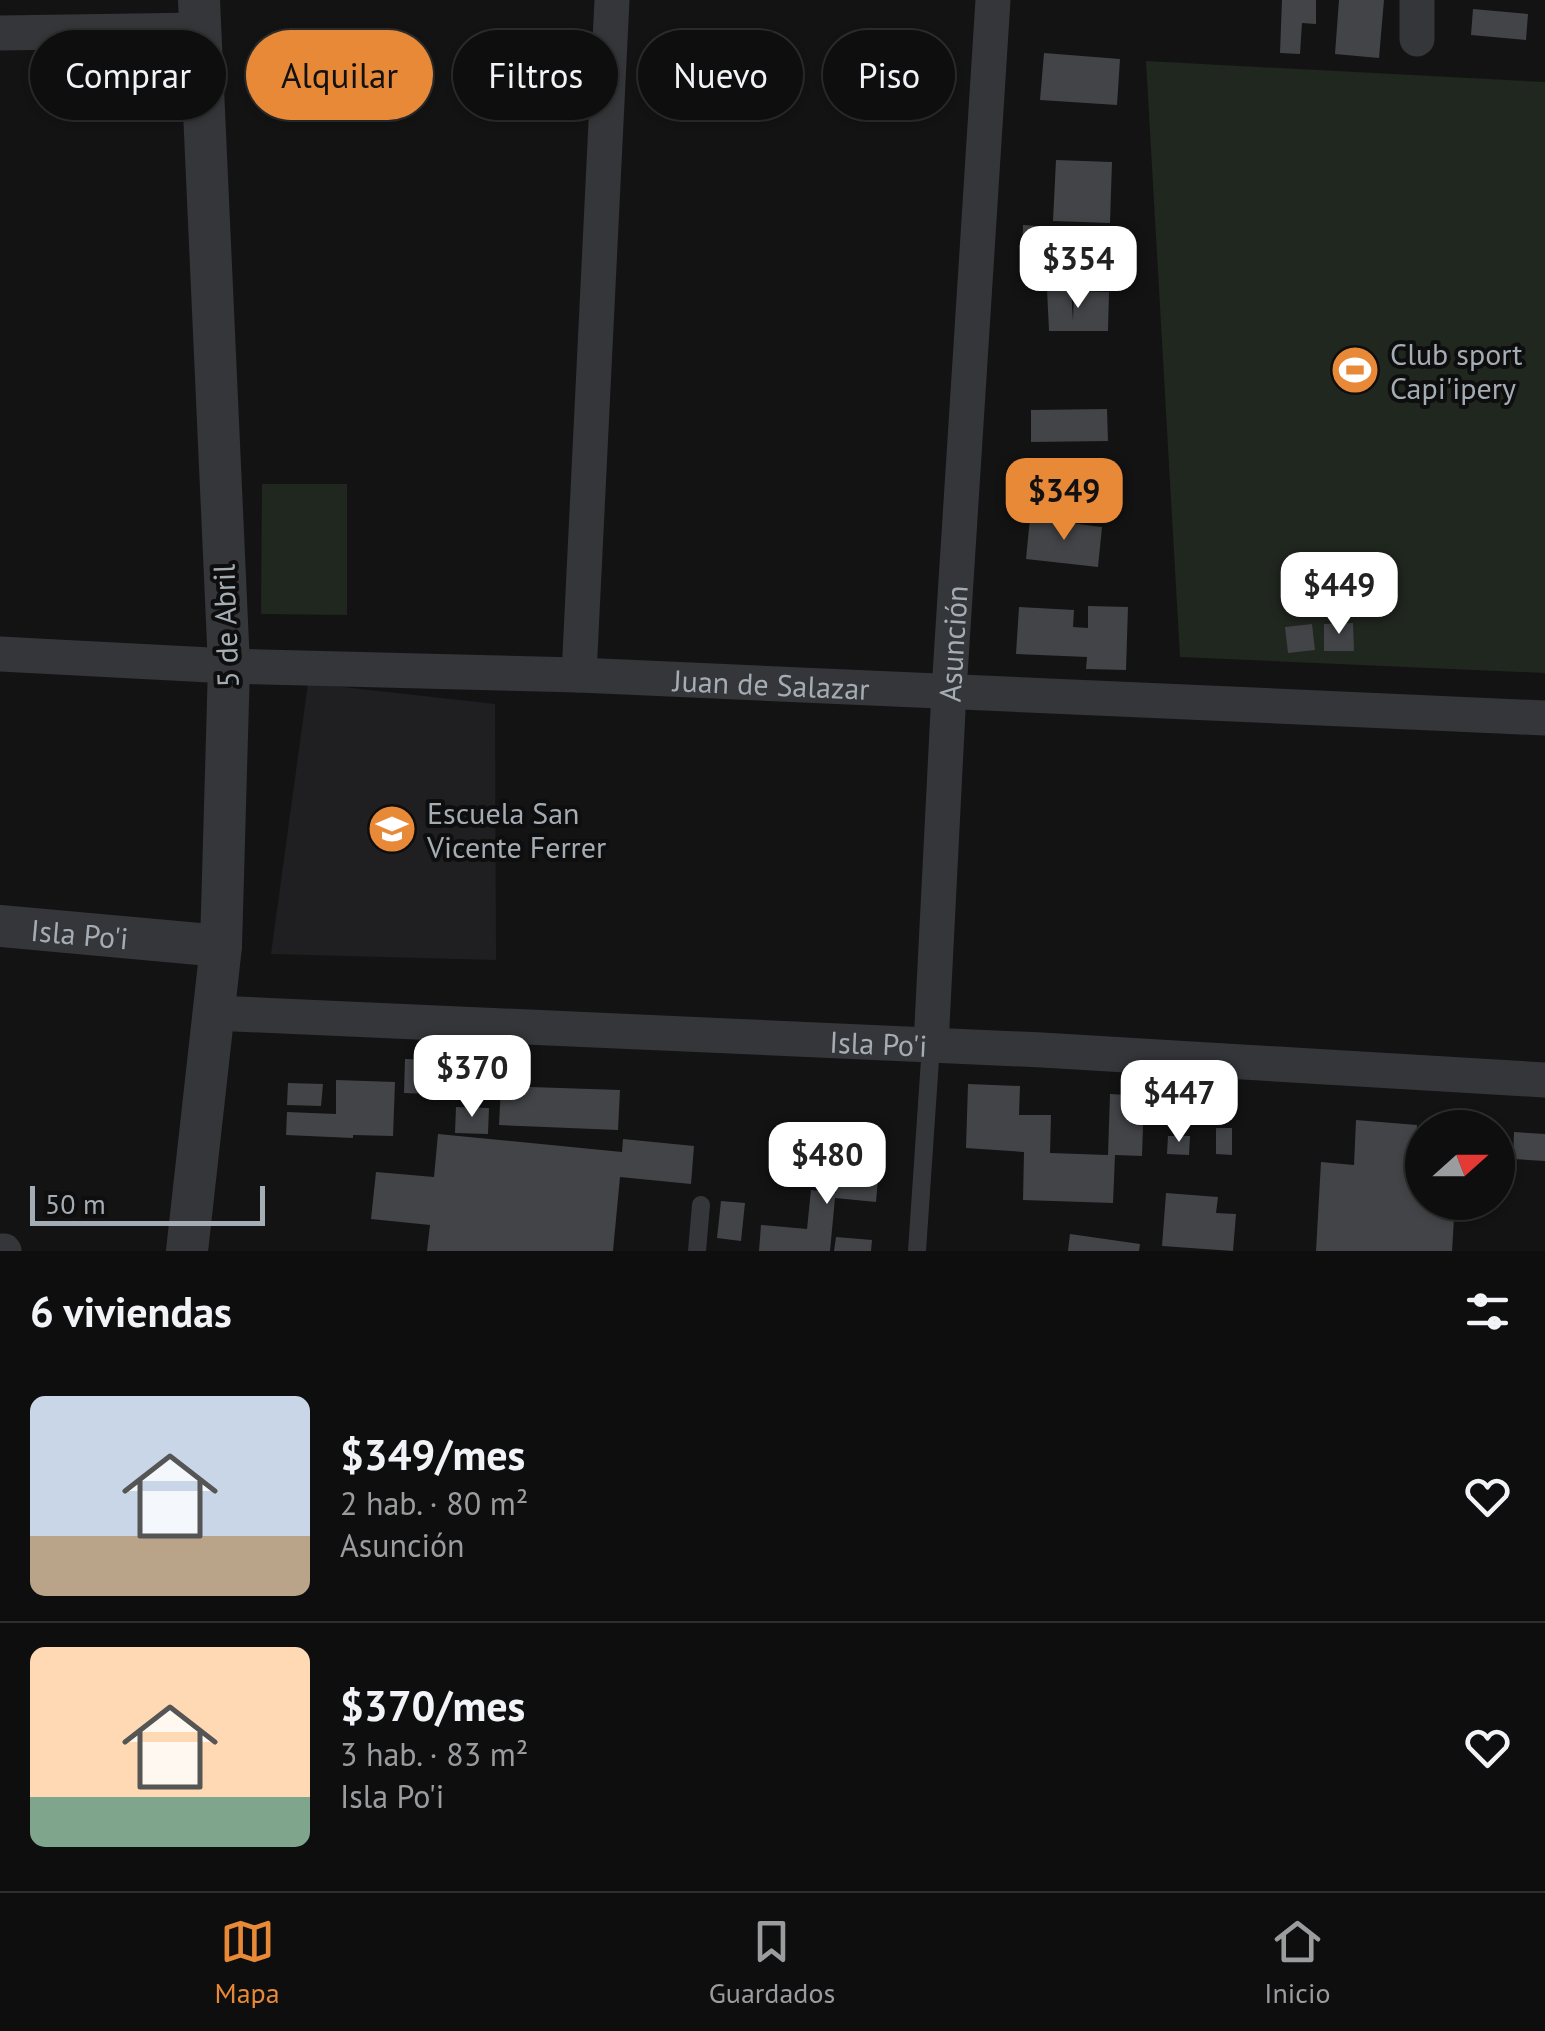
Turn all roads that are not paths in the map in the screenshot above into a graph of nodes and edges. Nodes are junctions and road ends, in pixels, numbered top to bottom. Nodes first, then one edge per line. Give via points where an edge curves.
1 (612, 0) edge
2 (993, 0) edge
3 (1417, 0) edge
4 (200, 15) edge
5 (0, 33) edge
6 (1417, 38) dead end
7 (0, 654) edge
8 (228, 666) junction
9 (578, 675) junction
10 (948, 692) junction
11 (1545, 718) edge
12 (0, 926) edge
13 (221, 946) junction
14 (214, 1013) junction
15 (931, 1045) junction
16 (1545, 1080) edge
17 (701, 1205) dead end
18 (187, 1251) edge
19 (697, 1251) edge
20 (916, 1251) edge

1 - 9 street
2 - 10 street, Asunción
3 - 6 street
4 - 5 street
4 - 8 street, 5 de Abril
7 - 8 street, Juan de Salazar
8 - 9 street, Juan de Salazar
8 - 13 street, 5 de Abril
9 - 10 street, Juan de Salazar
10 - 11 street, Juan de Salazar
10 - 15 street, Asunción
12 - 13 street, Isla Po'i
13 - 14 street, 5 de Abril
14 - 15 street, Isla Po'i
14 - 18 street, 5 de Abril
15 - 16 street, Isla Po'i
15 - 20 lane
17 - 19 lane

